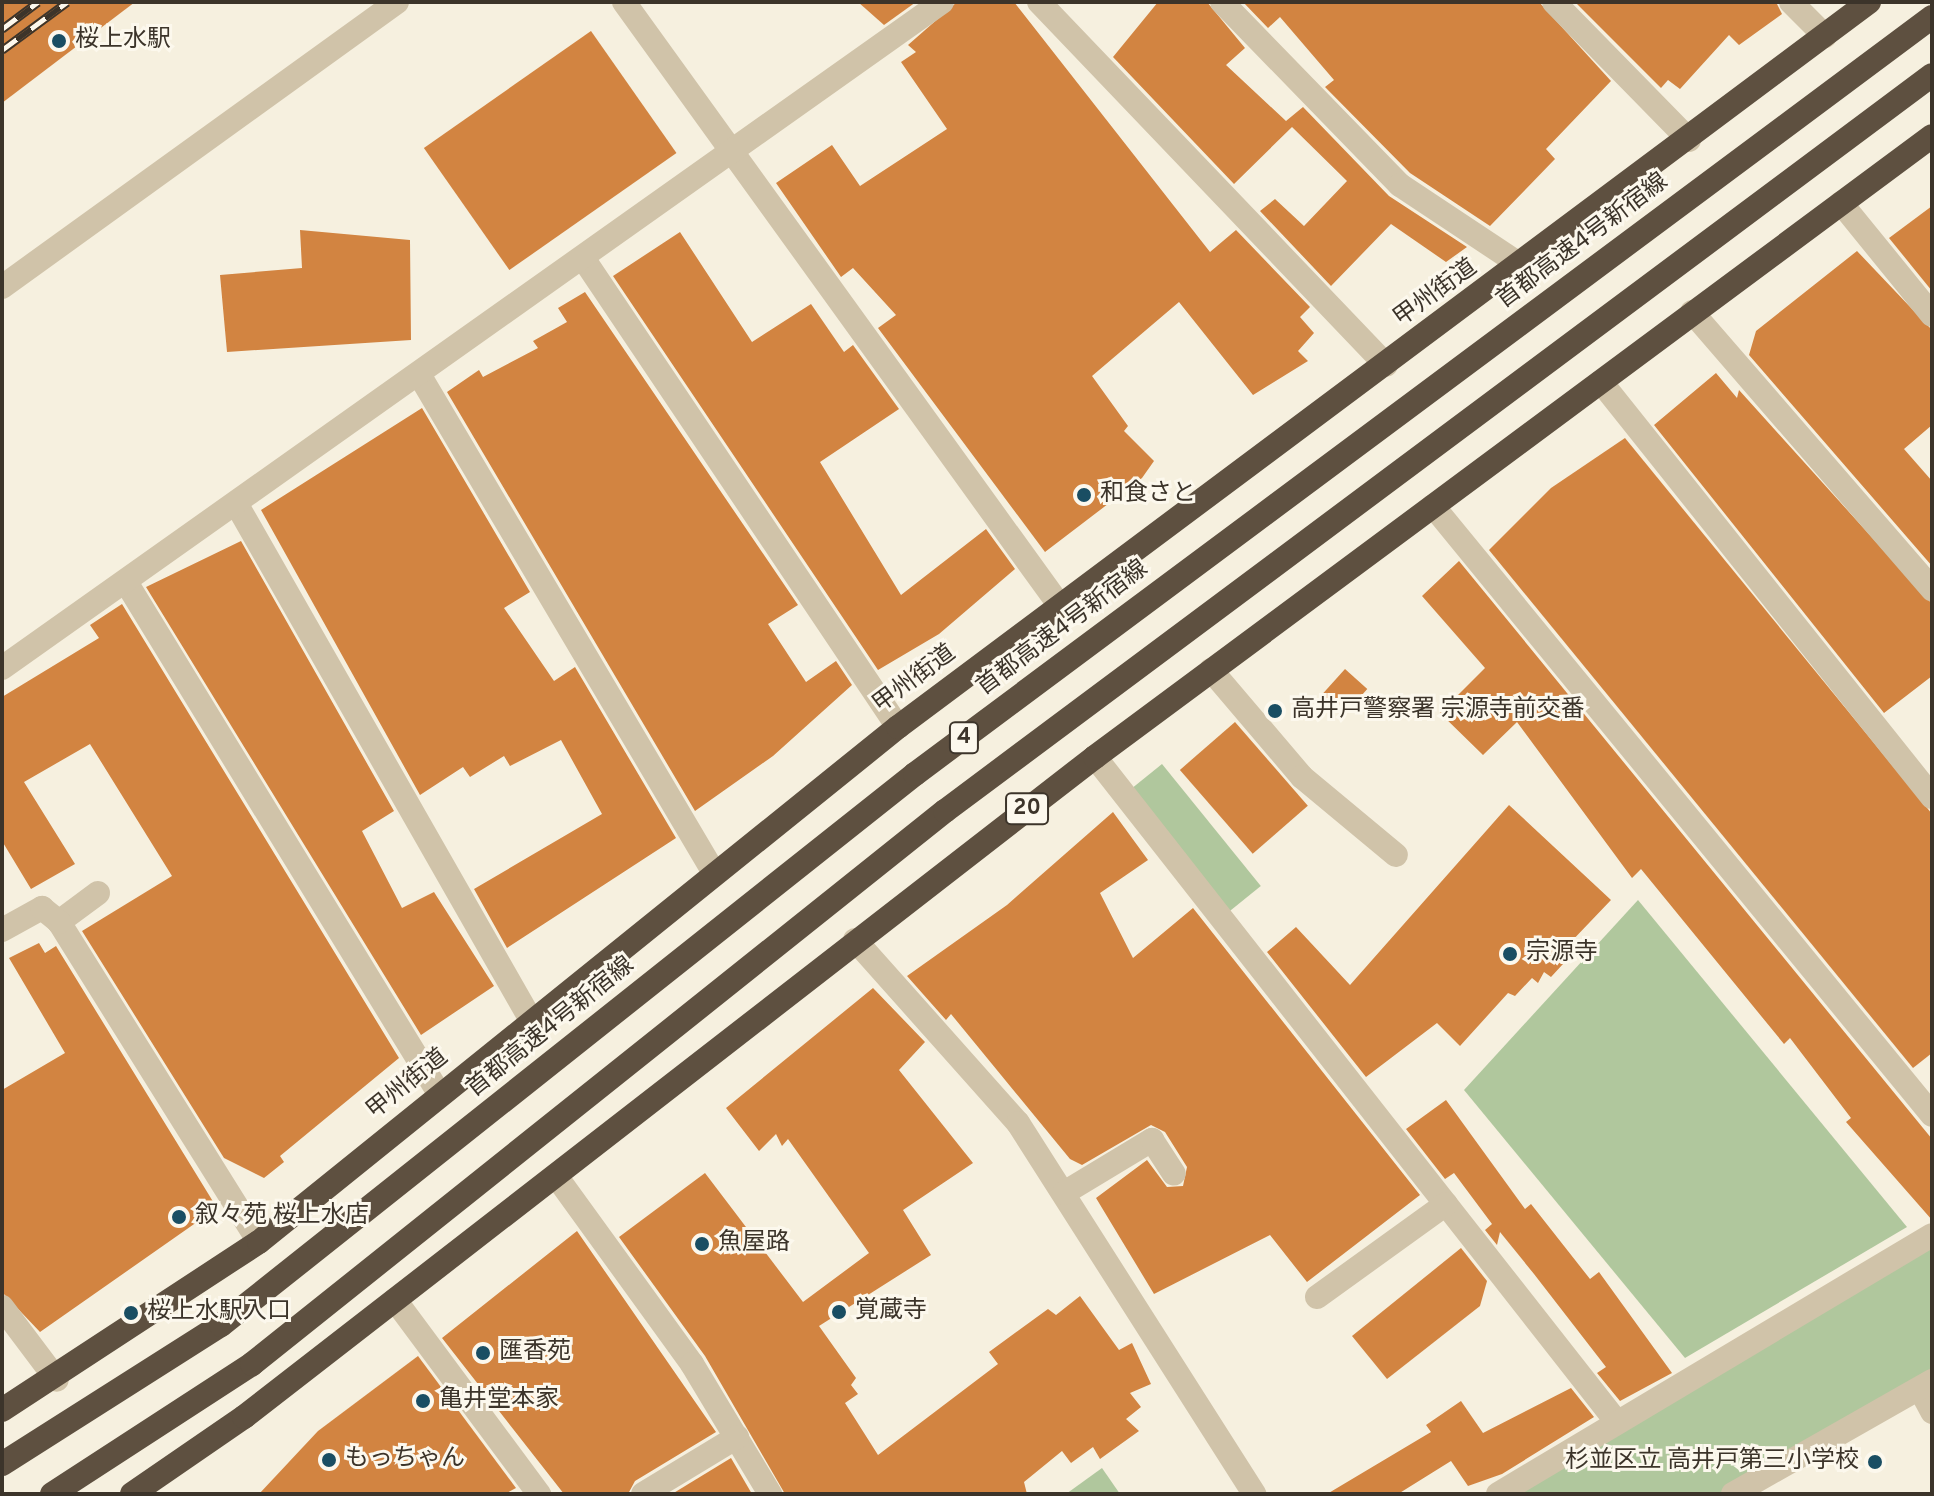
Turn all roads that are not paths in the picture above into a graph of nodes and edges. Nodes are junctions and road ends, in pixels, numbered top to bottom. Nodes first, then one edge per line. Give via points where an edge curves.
1 (397, 2) edge
2 (624, 2) edge
3 (942, 2) edge
4 (1039, 2) edge
5 (1222, 2) edge
6 (1554, 2) edge
7 (1791, 2) edge
8 (1869, 2) edge
9 (1932, 17) edge
10 (1825, 36) junction
11 (1932, 75) edge
12 (1932, 136) edge
13 (1689, 140) junction
14 (732, 156) junction
15 (1841, 203) junction
16 (585, 261) junction
17 (1522, 266) junction
18 (2, 287) edge
19 (1692, 312) junction
20 (1932, 315) edge
21 (1386, 365) junction
22 (420, 376) junction
23 (1601, 382) junction
24 (237, 505) junction
25 (1433, 506) junction
26 (126, 582) junction
27 (1932, 589) edge
28 (1060, 606) junction
29 (2, 668) edge
30 (1211, 670) junction
31 (898, 727) junction
32 (1095, 757) junction
33 (1932, 797) edge
34 (1396, 855) dead end
35 (713, 871) junction
36 (98, 893) dead end
37 (59, 922) junction
38 (2, 930) edge
39 (855, 940) junction
40 (531, 1020) junction
41 (440, 1095) junction
42 (1932, 1115) edge
43 (1174, 1174) dead end
44 (556, 1176) junction
45 (1064, 1193) junction
46 (1446, 1204) junction
47 (1932, 1235) edge
48 (259, 1242) junction
49 (1317, 1297) dead end
50 (395, 1300) junction
51 (2, 1307) edge
52 (57, 1380) junction
53 (1926, 1385) edge
54 (2, 1410) edge
55 (1932, 1412) edge
56 (1616, 1421) junction
57 (737, 1437) junction
58 (2, 1464) edge
59 (52, 1494) edge
60 (132, 1494) edge
61 (539, 1494) edge
62 (643, 1494) edge
63 (770, 1494) edge
64 (1254, 1494) edge
65 (1498, 1494) edge
66 (1733, 1494) edge

1 - 18 street
2 - 14 street
3 - 14 street
4 - 21 street
5 - 17 street via 1400,185
6 - 13 street
7 - 10 street
8 - 10 highway, 甲州街道
9 - 58 highway, 首都高速4号新宿線 / 4 via 915,774 221,1325
10 - 13 highway, 甲州街道
11 - 59 highway, 4 via 945,811 252,1364
12 - 15 highway, 20
13 - 17 highway, 甲州街道
14 - 16 street
14 - 28 street
15 - 19 highway, 20
15 - 20 street
16 - 22 street
16 - 31 street
17 - 21 highway, 甲州街道
19 - 23 highway, 20
19 - 27 street
21 - 28 highway, 甲州街道
22 - 24 street
22 - 35 street
23 - 25 highway, 20
23 - 33 street
24 - 26 street
24 - 40 street
25 - 30 highway, 20
25 - 42 street
26 - 29 street
26 - 41 street
28 - 31 highway, 甲州街道
30 - 32 highway, 20
30 - 34 street via 1302,777
31 - 35 highway, 甲州街道
32 - 39 highway, 20
32 - 46 street
35 - 40 highway, 甲州街道
36 - 37 street
37 - 38 street via 42,908
37 - 48 street
39 - 44 highway, 20
39 - 45 street via 1018,1123
40 - 41 highway, 甲州街道
41 - 48 highway, 甲州街道
43 - 45 street via 1152,1140
44 - 50 highway, 20
44 - 57 street
45 - 64 street
46 - 49 street
46 - 56 street
47 - 56 street
48 - 52 highway, 甲州街道
50 - 60 highway, 20
50 - 61 street
51 - 52 street
52 - 54 highway, 甲州街道
53 - 55 street
53 - 66 street
56 - 65 street
57 - 62 street
57 - 63 street

